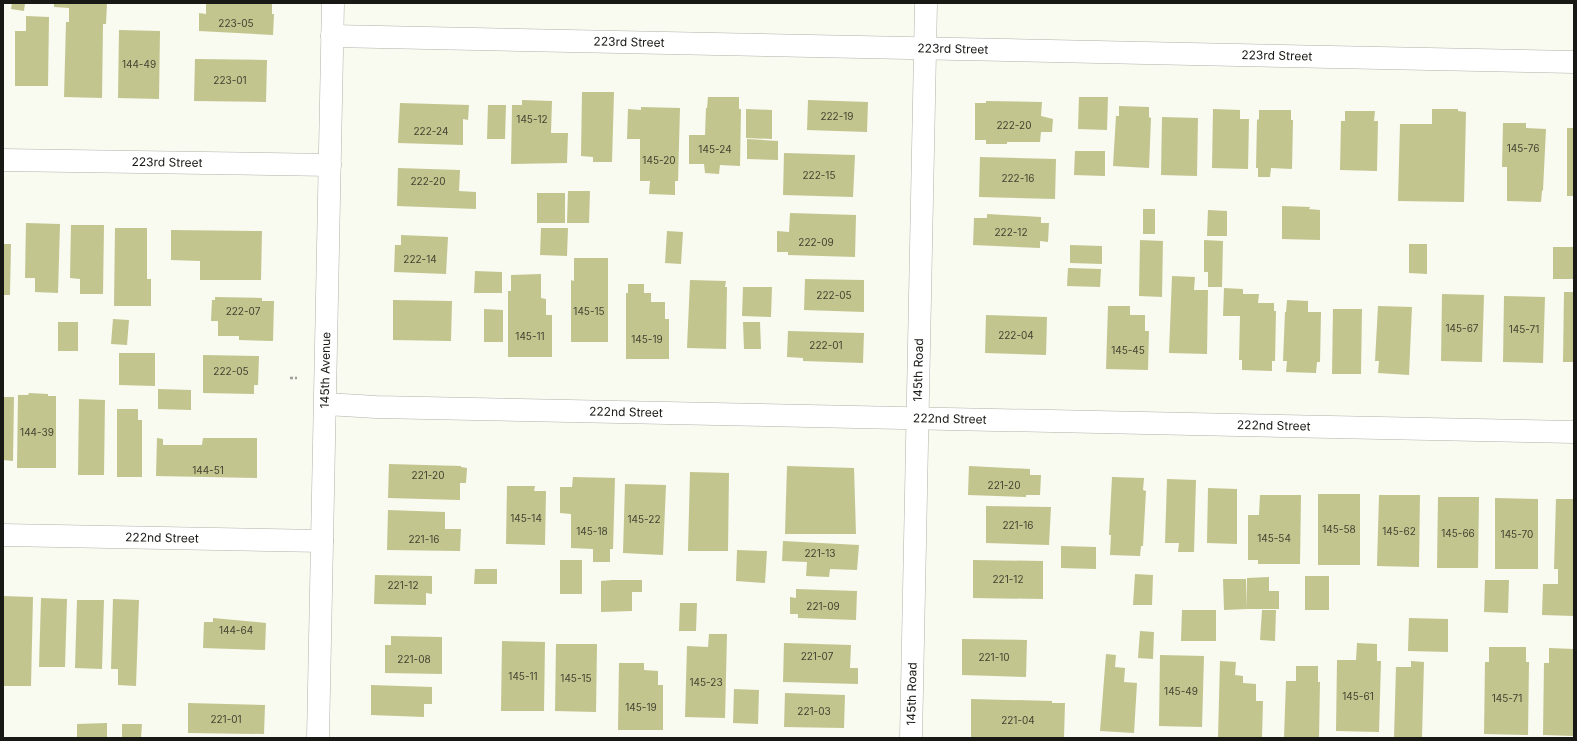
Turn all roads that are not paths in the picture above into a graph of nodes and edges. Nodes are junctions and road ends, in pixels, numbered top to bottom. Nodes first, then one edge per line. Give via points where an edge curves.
1 (333, 3) edge
2 (926, 3) edge
3 (332, 36) junction
4 (925, 48) junction
5 (1574, 62) edge
6 (3, 160) edge
7 (330, 165) junction
8 (326, 404) junction
9 (918, 419) junction
10 (1574, 432) edge
11 (3, 535) edge
12 (322, 541) junction
13 (318, 738) edge
14 (911, 738) edge

1 - 3 street, 145th Avenue
2 - 4 street, 145th Road
3 - 4 street, 223rd Street
3 - 7 street, 145th Avenue
4 - 5 street, 223rd Street
4 - 9 street, 145th Road
6 - 7 street, 223rd Street
7 - 8 street, 145th Avenue
8 - 9 street, 222nd Street
8 - 12 street, 145th Avenue
9 - 10 street, 222nd Street
9 - 14 street, 145th Road
11 - 12 street, 222nd Street
12 - 13 street, 145th Avenue

